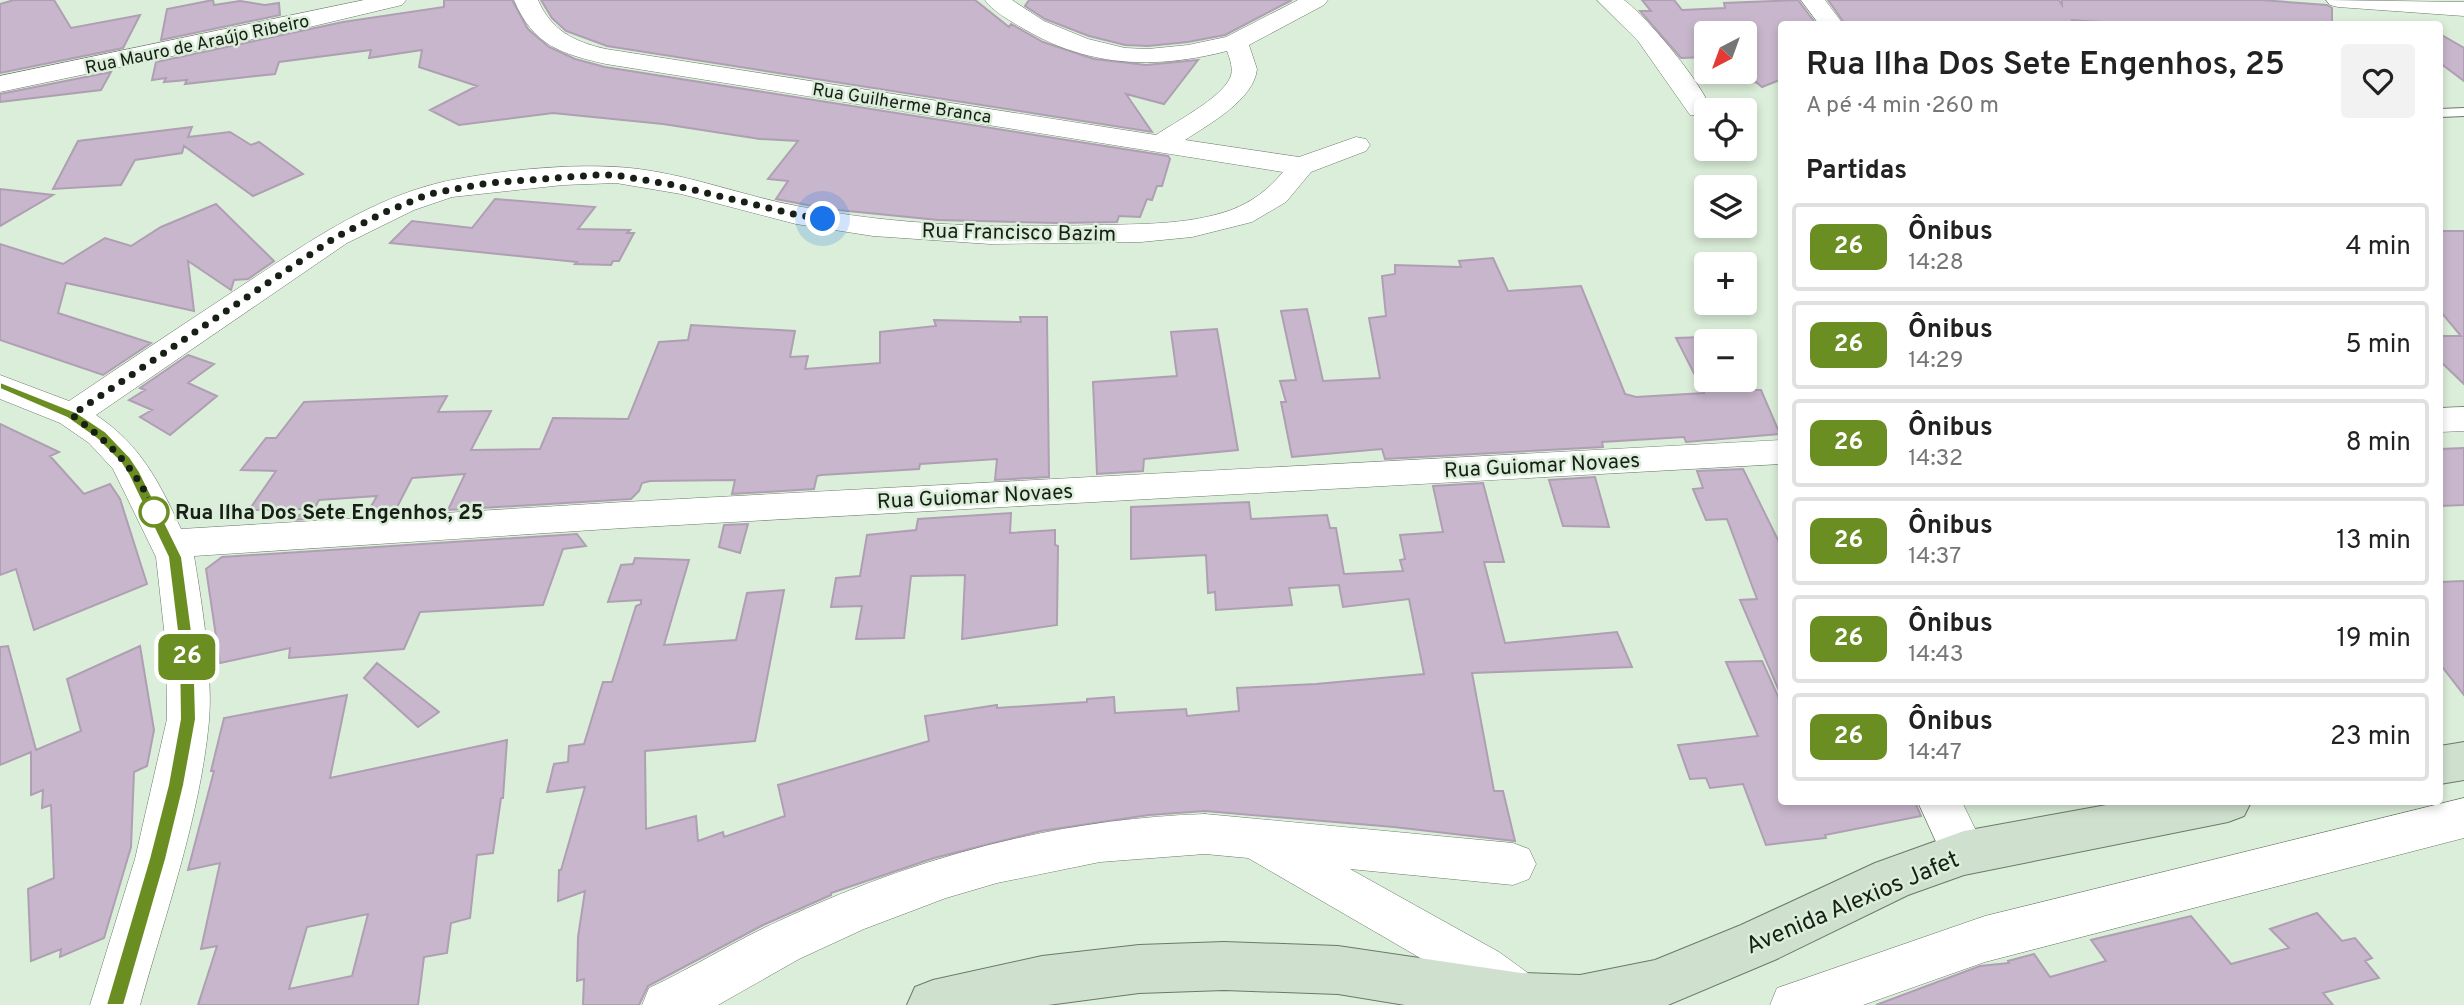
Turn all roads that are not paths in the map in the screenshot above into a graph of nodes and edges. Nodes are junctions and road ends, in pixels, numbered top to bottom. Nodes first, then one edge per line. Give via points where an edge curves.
1 (335, 0) edge
2 (394, 0) edge
3 (526, 0) edge
4 (997, 0) edge
5 (1316, 0) edge
6 (1608, 0) edge
7 (1813, 0) edge
8 (369, 8) junction
9 (2346, 9) edge
10 (2464, 9) edge
11 (1829, 21) edge
12 (1235, 42) junction
13 (0, 84) edge
14 (1694, 101) edge
15 (2464, 112) edge
16 (2443, 113) edge
17 (1162, 144) junction
18 (1356, 145) dead end
19 (1301, 166) junction
20 (0, 386) edge
21 (72, 415) junction
22 (2464, 419) edge
23 (2443, 420) edge
24 (1778, 458) edge
25 (169, 544) junction
26 (2464, 761) edge
27 (2443, 764) edge
28 (1941, 805) edge
29 (2212, 805) edge
30 (2464, 818) edge
31 (1251, 837) junction
32 (1964, 853) junction
33 (1513, 864) dead end
34 (1523, 1002) edge
35 (115, 1005) edge
36 (667, 1005) edge
37 (933, 1005) edge
38 (1795, 1005) edge

1 - 8 street
2 - 8 street, Rua Mauro de Araújo Ribeiro
3 - 17 street, Rua Guilherme Branca via 531,17 549,35 576,50
4 - 12 street via 1061,40 1105,52 1170,56
5 - 12 street
6 - 14 street via 1645,36
7 - 11 street
8 - 13 street, Rua Mauro de Araújo Ribeiro
9 - 10 street
12 - 17 street via 1244,63 1242,79
15 - 16 lane
17 - 19 street, Rua Guilherme Branca
18 - 19 street
19 - 21 street, Rua Francisco Bazim via 1269,204 1215,224 1160,232 987,236 860,224 615,175 488,183 429,194 336,237
20 - 21 street
21 - 25 street via 126,460
22 - 23 street
24 - 25 street, Rua Guiomar Novaes via 638,514
25 - 35 street via 175,557 186,647 188,719 158,859
26 - 27 main road
28 - 32 street
29 - 32 main road, Avenida Alexios Jafet
30 - 38 street via 1985,939
31 - 33 street
31 - 34 street via 1482,968
31 - 36 street via 1166,834 1066,848 932,880 798,935
32 - 34 main road, Avenida Alexios Jafet via 1892,879 1656,985 1580,1000
34 - 37 main road, Avenida Alexios Jafet via 1338,970 1224,966 1139,969 1042,981

